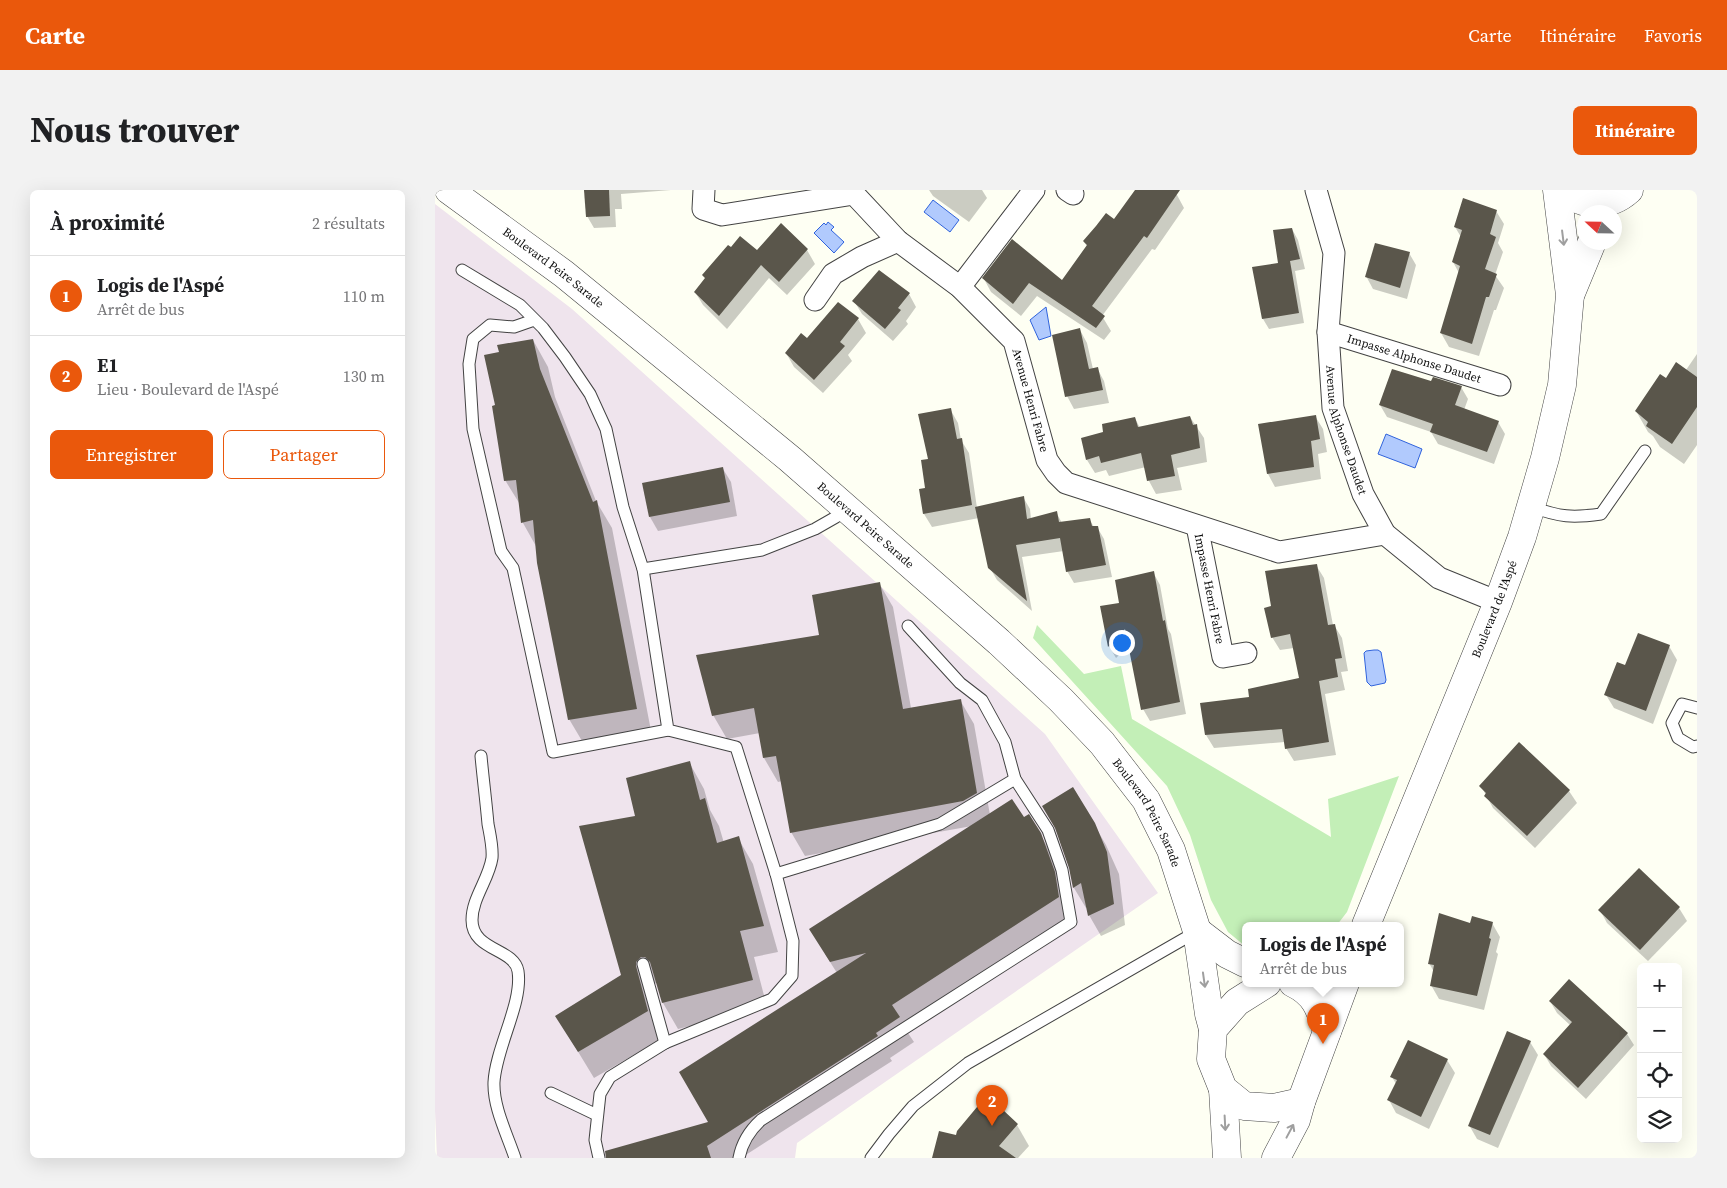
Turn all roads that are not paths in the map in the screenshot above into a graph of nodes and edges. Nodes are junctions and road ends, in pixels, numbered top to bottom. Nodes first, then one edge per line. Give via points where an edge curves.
1 (704, 190) edge
2 (1034, 190) edge
3 (1316, 190) edge
4 (1557, 190) edge
5 (1565, 190) edge
6 (454, 192) edge
7 (856, 192) edge
8 (1614, 202) edge
9 (898, 241) junction
10 (1589, 250) edge
11 (462, 270) dead end
12 (960, 287) junction
13 (1570, 295) junction
14 (815, 300) dead end
15 (535, 320) junction
16 (1328, 332) junction
17 (1500, 385) dead end
18 (1645, 451) dead end
19 (845, 506) junction
20 (1532, 507) junction
21 (1197, 526) junction
22 (1385, 534) junction
23 (643, 569) junction
24 (1498, 602) junction
25 (908, 626) dead end
26 (1246, 652) dead end
27 (1697, 708) edge
28 (668, 730) junction
29 (1697, 746) edge
30 (481, 756) dead end
31 (1015, 779) junction
32 (776, 874) junction
33 (1365, 920) edge
34 (1197, 931) junction
35 (1242, 962) edge
36 (643, 964) dead end
37 (1261, 987) edge
38 (1303, 987) edge
39 (1344, 987) edge
40 (1213, 1029) junction
41 (1327, 1031) junction
42 (665, 1043) junction
43 (1223, 1089) junction
44 (551, 1093) dead end
45 (1301, 1102) junction
46 (597, 1115) junction
47 (515, 1158) edge
48 (599, 1158) edge
49 (739, 1158) edge
50 (871, 1158) edge
51 (1227, 1158) edge
52 (1276, 1158) edge

1 - 7 street, Avenue Henri Fabre via 703,209 722,215
2 - 12 street
3 - 16 street, Avenue Alphonse Daudet via 1334,253
4 -> 13 street, Boulevard de l'Aspé
5 - 8 street via 1584,202
6 - 19 street, Boulevard Peire Sarade via 564,274
7 - 9 street, Avenue Henri Fabre
9 - 12 street, Avenue Henri Fabre
9 - 14 street via 833,274
10 - 13 street, Boulevard de l'Aspé
11 - 15 lane via 520,305
12 - 21 street, Avenue Henri Fabre via 1014,341 1047,460 1055,473 1066,483
13 - 20 street, Boulevard de l'Aspé via 1562,385
15 - 23 lane via 590,394 606,429 623,507
15 - 28 lane via 514,327 490,325 473,339 469,364 473,429 501,552 513,568 553,752
16 - 17 street, Impasse Alphonse Daudet
16 - 22 street, Avenue Alphonse Daudet via 1333,408 1363,494
18 - 20 lane via 1601,514 1576,517
19 - 23 lane via 837,517 815,529 763,550
19 - 34 street, Boulevard Peire Sarade via 999,642 1102,742 1146,800 1171,850
20 - 24 street, Boulevard de l'Aspé
21 - 22 street, Avenue Henri Fabre via 1279,552
21 - 26 street, Impasse Henri Fabre via 1223,657
22 - 24 street, Avenue Alphonse Daudet via 1439,578
23 - 28 lane
24 - 33 street, Boulevard de l'Aspé via 1411,817
25 - 31 lane via 960,683 982,700 1005,742
27 - 29 lane via 1682,704 1672,723 1678,738
28 - 32 lane via 736,747
30 - 47 lane via 492,858 472,920 477,934 488,946 511,958 518,969 518,992 494,1083 495,1099
31 - 32 lane via 940,824
31 - 49 lane via 1048,830 1062,870 1071,922 761,1120 742,1143
32 - 42 lane via 793,941 792,976 772,999
34 - 35 street
34 -> 40 street, Boulevard Peire Sarade
34 - 50 lane via 968,1063 913,1106
36 - 42 lane
37 - 40 street via 1237,1002
38 - 41 street via 1319,1005
39 - 41 street
40 - 43 street, Boulevard Peire Sarade via 1211,1059
41 - 45 street
42 - 46 lane via 610,1077 599,1094
43 - 45 street via 1244,1106 1274,1108
43 -> 51 street
44 - 46 lane
52 -> 45 street via 1296,1120
46 - 48 lane via 595,1140

